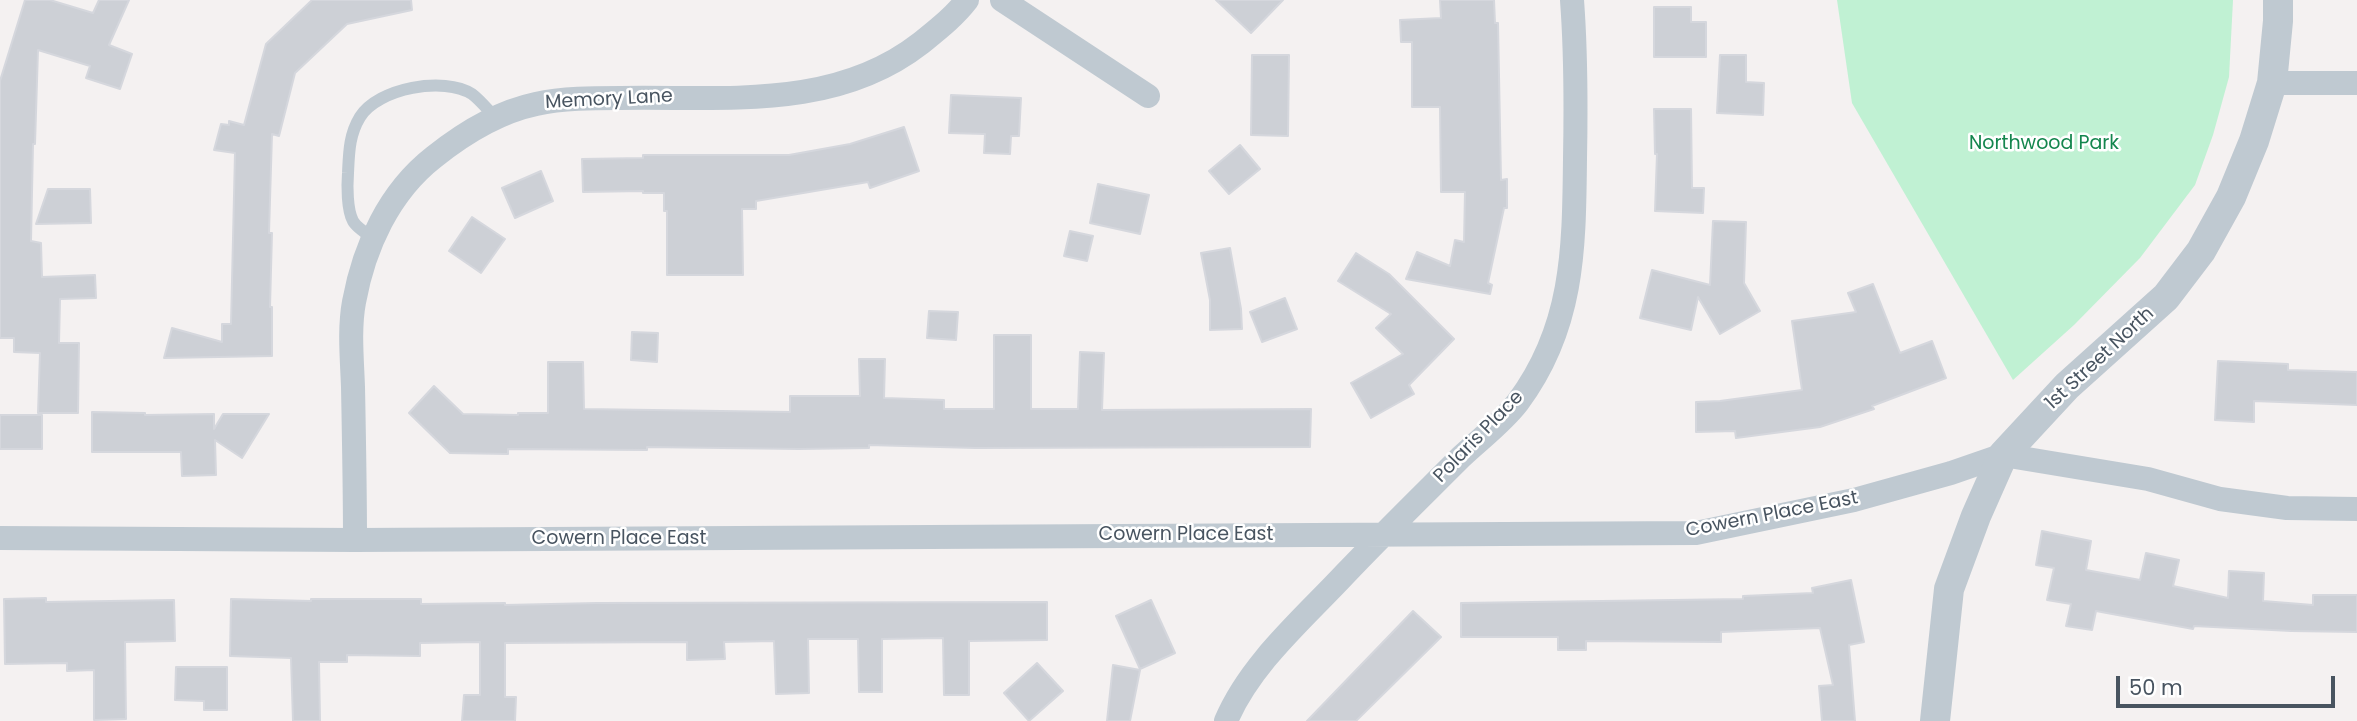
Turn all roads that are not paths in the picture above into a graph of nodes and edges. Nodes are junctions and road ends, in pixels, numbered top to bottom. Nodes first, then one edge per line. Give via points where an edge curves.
1 (967, 0) edge
2 (1002, 0) edge
3 (1572, 0) edge
4 (2278, 0) edge
5 (2272, 83) junction
6 (2357, 83) edge
7 (1148, 96) dead end
8 (495, 117) junction
9 (373, 238) junction
10 (2003, 455) junction
11 (2357, 509) edge
12 (1382, 534) junction
13 (0, 538) edge
14 (355, 540) junction
15 (1226, 721) edge
16 (1935, 721) edge

1 - 8 street, Memory Lane via 906,54 869,75 828,89 787,96 590,98 535,104
2 - 7 street
3 - 12 street, Polaris Place via 1574,238 1569,287 1557,328 1517,403
4 - 5 street, 1st Street North
5 - 6 street
5 - 10 street, 1st Street North via 2236,186 2201,251 2166,297 2067,386
8 - 9 street, Memory Lane via 424,164 403,188
8 - 9 lane via 472,94 436,86 390,94 361,115 349,141 347,191 353,222
9 - 14 street, Memory Lane via 354,305
10 - 11 street, Cowern Place East via 2148,479 2220,499 2287,508
10 - 12 street, Cowern Place East via 1854,500 1696,533
10 - 16 street, 1st Street North via 1949,589
12 - 14 street, Cowern Place East
12 - 15 street, Polaris Place via 1256,669
13 - 14 street, Cowern Place East

